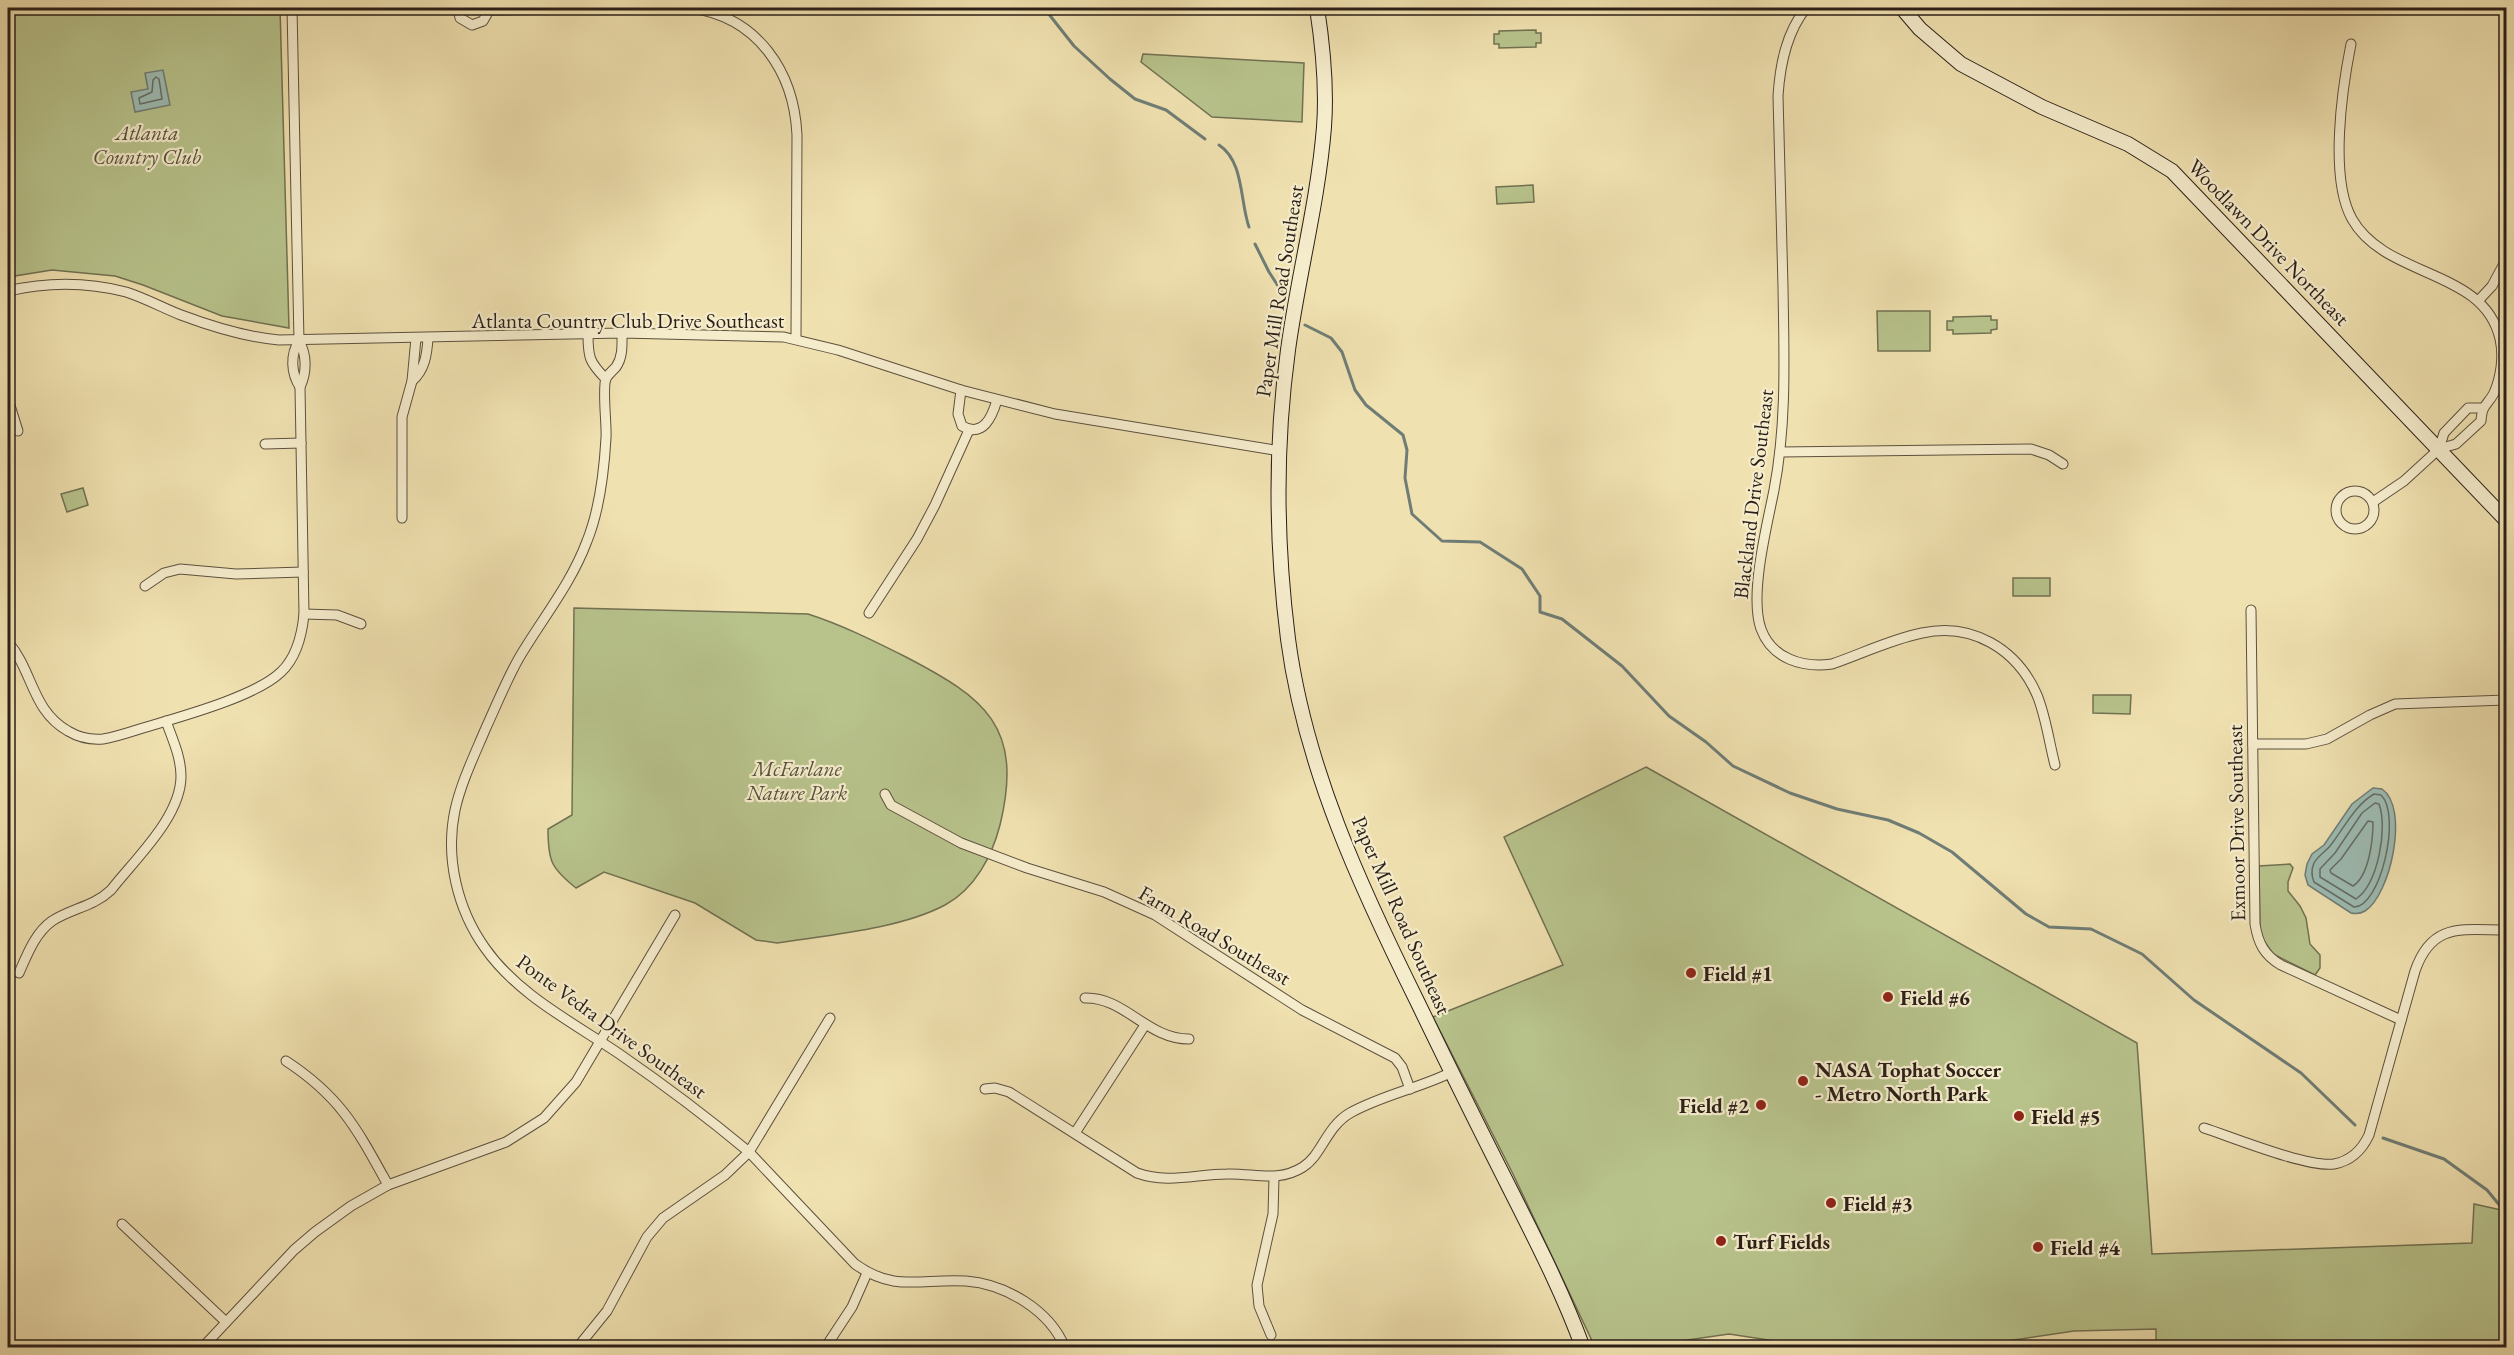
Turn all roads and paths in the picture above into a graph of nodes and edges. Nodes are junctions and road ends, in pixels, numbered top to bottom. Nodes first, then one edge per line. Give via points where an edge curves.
1 (292, 8) edge
2 (458, 8) edge
3 (625, 8) edge
4 (692, 8) edge
5 (1317, 8) edge
6 (1806, 8) edge
7 (1902, 8) edge
8 (488, 9) edge
9 (2351, 44) dead end
10 (2506, 117) edge
11 (2506, 145) edge
12 (2506, 260) edge
13 (8, 291) edge
14 (2478, 301) junction
15 (622, 333) junction
16 (588, 334) junction
17 (416, 338) junction
18 (428, 338) junction
19 (796, 338) junction
20 (299, 340) junction
21 (606, 379) junction
22 (412, 381) junction
23 (961, 390) junction
24 (8, 399) edge
25 (998, 400) junction
26 (2482, 408) junction
27 (969, 430) junction
28 (18, 431) dead end
29 (301, 443) junction
30 (265, 444) dead end
31 (2439, 449) junction
32 (1280, 451) junction
33 (1780, 453) junction
34 (2063, 465) dead end
35 (2373, 502) junction
36 (402, 518) dead end
37 (2506, 519) edge
38 (303, 573) junction
39 (145, 586) dead end
40 (2251, 610) dead end
41 (304, 614) junction
42 (869, 614) dead end
43 (361, 624) dead end
44 (8, 642) edge
45 (2506, 700) edge
46 (166, 721) junction
47 (2253, 744) junction
48 (2055, 765) dead end
49 (885, 795) dead end
50 (675, 915) dead end
51 (2506, 930) edge
52 (19, 973) dead end
53 (1085, 998) dead end
54 (830, 1018) dead end
55 (2401, 1020) junction
56 (1145, 1025) junction
57 (1189, 1039) dead end
58 (599, 1041) junction
59 (286, 1061) dead end
60 (1452, 1072) junction
61 (985, 1089) dead end
62 (1410, 1089) junction
63 (2204, 1128) dead end
64 (1075, 1132) junction
65 (749, 1152) junction
66 (1274, 1177) junction
67 (388, 1185) junction
68 (122, 1224) dead end
69 (867, 1273) junction
70 (226, 1322) junction
71 (1271, 1335) dead end
72 (202, 1347) edge
73 (577, 1347) edge
74 (825, 1347) edge
75 (1065, 1347) edge
76 (1583, 1347) edge

1 - 20 street
2 - 8 street via 460,18 472,25 483,21
3 - 8 street
4 - 19 street via 719,14 752,33 776,60 790,93 797,135
5 - 32 street, Paper Mill Road Southeast via 1324,74 1324,125 1288,348
6 - 33 street, Blackland Drive Southeast via 1790,34 1779,88 1785,372
7 - 31 street, Woodlawn Drive Northeast via 1961,64 2042,107 2128,144 2172,171
9 - 14 street via 2343,92 2340,172 2351,218 2383,252
10 - 11 street
12 - 14 street via 2492,286
13 - 20 street, Atlanta Country Club Drive Southeast via 54,284 99,286 221,329 258,338
14 - 26 street via 2495,325 2502,351 2499,379
15 - 16 street, Atlanta Country Club Drive Southeast
15 - 19 street, Atlanta Country Club Drive Southeast
15 - 21 street, Ponte Vedra Drive Southeast via 620,358
16 - 18 street, Atlanta Country Club Drive Southeast
16 - 21 street via 592,365
17 - 18 street, Atlanta Country Club Drive Southeast
17 - 20 street, Atlanta Country Club Drive Southeast
17 - 22 street
18 - 22 street via 421,371
19 - 23 street, Atlanta Country Club Drive Southeast
20 - 29 street via 305,376 300,387
21 - 58 street, Ponte Vedra Drive Southeast via 603,476 587,542 572,574 519,658 491,717 455,809 452,833 454,875 460,899 485,949 511,978
22 - 36 street via 402,417
23 - 25 street, Atlanta Country Club Drive Southeast
23 - 27 street via 958,414 962,426
24 - 28 street
25 - 27 street via 988,423
25 - 32 street, Atlanta Country Club Drive Southeast via 1099,423
26 - 31 street via 2481,421 2456,444
26 - 31 street via 2468,408 2444,433
27 - 42 street via 935,506
29 - 30 street
29 - 38 street
31 - 35 street
31 - 37 street, Woodlawn Drive Northeast
32 - 60 street, Paper Mill Road Southeast via 1283,592 1292,663 1309,732 1344,845 1381,931
33 - 34 street via 2031,449
33 - 48 street, Blackland Drive Southeast via 1757,599 1761,630 1777,651 1797,663 1819,666 1922,633 1942,630 1981,637 2006,652 2028,678 2037,696
35 - 35 street via 2359,491 2342,496 2337,505 2340,522 2356,529 2365,526 2372,520
38 - 39 street via 236,574 180,569 164,573
38 - 41 street
40 - 47 street, Exmoor Drive Southeast
41 - 43 street via 337,615
41 - 46 street via 299,641 291,661 281,672 255,689
44 - 46 street via 46,714 68,731 104,739
45 - 47 street via 2395,705 2327,739 2306,744
46 - 52 street via 181,775 175,805 167,819 102,899 51,922 33,943
47 - 55 street, Exmoor Drive Southeast via 2255,924 2260,946 2281,965
49 - 62 street, Farm Road Southeast via 891,805 961,843 1104,892 1155,915 1302,1010 1395,1058
50 - 58 street
51 - 55 street via 2460,930 2436,937 2419,958
53 - 56 street via 1109,1002
54 - 65 street
55 - 63 street via 2369,1135 2350,1158 2321,1165
56 - 57 street via 1169,1037
56 - 64 street
58 - 65 street, Ponte Vedra Drive Southeast via 687,1101
58 - 67 street via 560,1103 526,1130 481,1152
59 - 67 street via 336,1101
60 - 62 street
60 - 76 street, Paper Mill Road Southeast
61 - 64 street via 1009,1092
62 - 66 street via 1350,1113 1330,1130 1305,1166
64 - 66 street via 1147,1177 1170,1180 1229,1173
65 - 69 street, Ponte Vedra Drive Southeast
65 - 73 street via 663,1218 647,1236 607,1311
66 - 71 street via 1273,1214 1257,1291
67 - 70 street via 315,1232
68 - 70 street
69 - 74 street via 847,1316
69 - 75 street, Ponte Vedra Drive Southeast via 907,1284 964,1281 993,1287 1038,1311
70 - 72 street

